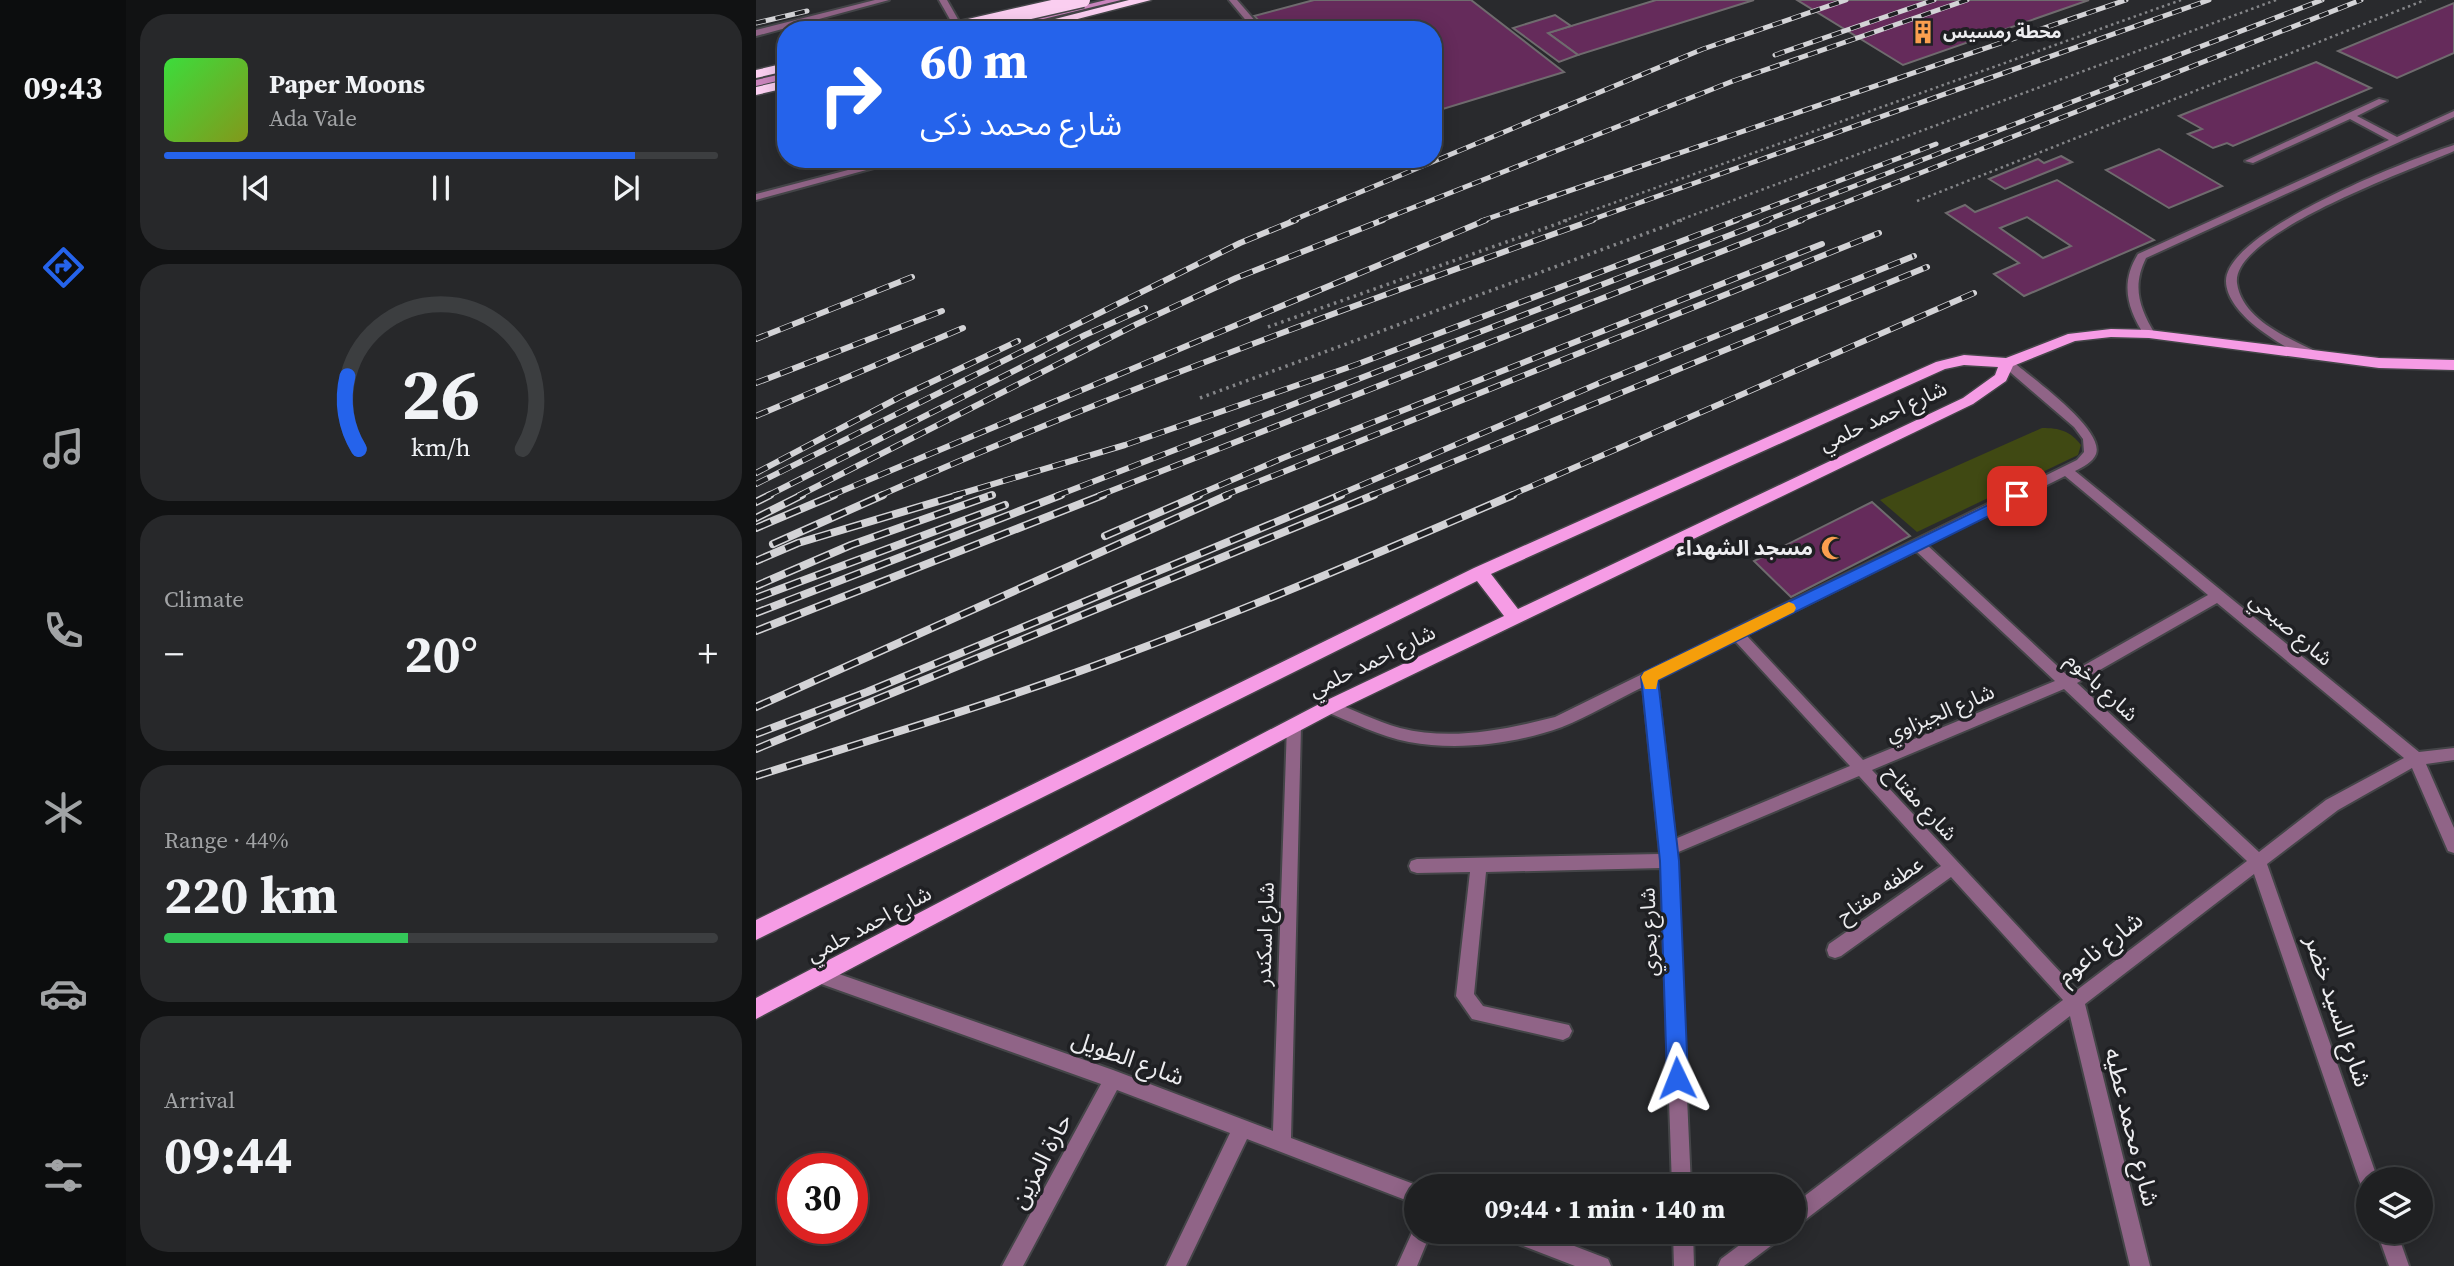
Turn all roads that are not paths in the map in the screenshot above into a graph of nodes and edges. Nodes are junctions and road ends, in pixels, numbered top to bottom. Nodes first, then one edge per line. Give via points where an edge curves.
1 (885, 0) edge
2 (943, 0) edge
3 (1083, 0) edge
4 (1117, 0) edge
5 (1145, 0) edge
6 (1233, 0) edge
7 (803, 21) edge
8 (955, 21) edge
9 (991, 21) edge
10 (1026, 21) edge
11 (1056, 21) edge
12 (1251, 21) edge
13 (777, 28) edge
14 (756, 33) edge
15 (777, 69) edge
16 (756, 74) edge
17 (777, 78) edge
18 (756, 83) edge
19 (777, 86) edge
20 (756, 91) edge
21 (2382, 101) dead end
22 (2454, 114) edge
23 (2349, 115) junction
24 (2398, 141) junction
25 (2454, 148) edge
26 (2250, 161) dead end
27 (867, 168) edge
28 (756, 197) edge
29 (2149, 334) junction
30 (2315, 356) junction
31 (2007, 363) junction
32 (2454, 365) edge
33 (2067, 471) junction
34 (1917, 544) junction
35 (1480, 572) junction
36 (2218, 596) junction
37 (1514, 617) junction
38 (1737, 634) junction
39 (1650, 677) junction
40 (2067, 682) junction
41 (1329, 707) junction
42 (1294, 726) junction
43 (2454, 754) edge
44 (2416, 760) junction
45 (1861, 769) junction
46 (2454, 846) edge
47 (1669, 855) junction
48 (2257, 860) junction
49 (1479, 865) junction
50 (1417, 866) dead end
51 (1952, 867) junction
52 (756, 930) edge
53 (1835, 950) dead end
54 (819, 975) junction
55 (2075, 1000) junction
56 (756, 1009) edge
57 (1563, 1031) dead end
58 (1113, 1079) junction
59 (1242, 1129) junction
60 (1282, 1144) junction
61 (2364, 1167) edge
62 (1681, 1174) edge
63 (1404, 1190) edge
64 (1806, 1207) edge
65 (1416, 1244) edge
66 (1543, 1244) edge
67 (1683, 1244) edge
68 (1757, 1244) edge
69 (2391, 1244) edge
70 (1012, 1266) edge
71 (1176, 1266) edge
72 (1407, 1266) edge
73 (1601, 1266) edge
74 (1684, 1266) edge
75 (1728, 1266) edge
76 (2140, 1266) edge
77 (2399, 1266) edge

1 - 7 street
2 - 8 street
3 - 9 highway, bridge
4 - 10 main road
5 - 11 highway
6 - 12 street
13 - 14 street
15 - 16 highway
17 - 18 main road
19 - 20 highway
21 - 23 street
22 - 24 street
23 - 24 street
23 - 26 street
24 - 29 street via 2142,256 2133,269 2131,301
25 - 30 street via 2321,204 2259,239 2237,260 2231,278 2246,312 2268,331
27 - 28 street
29 - 30 main road, شارع احمد حلمي
29 - 31 main road, شارع احمد حلمي via 2073,337
30 - 32 main road, شارع احمد حلمي
31 - 33 street via 2078,424 2088,439 2090,453
31 - 35 main road, شارع احمد حلمي via 1964,360 1941,365
31 - 37 main road, شارع احمد حلمي via 2001,378 1968,401
33 - 34 street
33 - 36 street, شارع صبحي
34 - 38 street
34 - 40 street, شارع باخوم
35 - 37 main road
35 - 52 main road, شارع احمد حلمي
36 - 40 street, شارع الجيزاوي
36 - 44 street, شارع صبحي
37 - 41 main road, شارع احمد حلمي
38 - 39 street
38 - 45 street, شارع مفتاح
39 - 41 street via 1559,722 1498,738 1448,741 1408,736
39 - 47 street, شارع بحري
40 - 45 street, شارع الجيزاوي
40 - 48 street, شارع باخوم
41 - 42 main road, شارع احمد حلمي
42 - 54 main road, شارع احمد حلمي
42 - 60 street, شارع اسكندر
43 - 44 street, شارع ناعوم
44 - 46 street, شارع صبحي
44 - 48 street, شارع ناعوم via 2332,805
45 - 47 street, شارع الجيزاوي
45 - 51 street, شارع مفتاح
47 - 49 street, شارع الجيزاوي
47 - 62 street, شارع بحري
48 - 55 street, شارع ناعوم
48 - 61 street, شارع السيد خضر
49 - 50 street, شارع الجيزاوي
49 - 57 street via 1465,996 1478,1013
51 - 53 street, عطفه مفتاح
51 - 55 street, شارع مفتاح
54 - 56 main road, شارع احمد حلمي
54 - 58 street, شارع الطويل
55 - 64 street, شارع ناعوم
55 - 76 street, شارع محمد عطيه
58 - 59 street, شارع الطويل
58 - 70 street, حارة المزين
59 - 60 street, شارع الطويل
59 - 71 street
60 - 63 street, شارع الطويل
65 - 72 street
66 - 73 street
67 - 74 street
68 - 75 street
69 - 77 street

